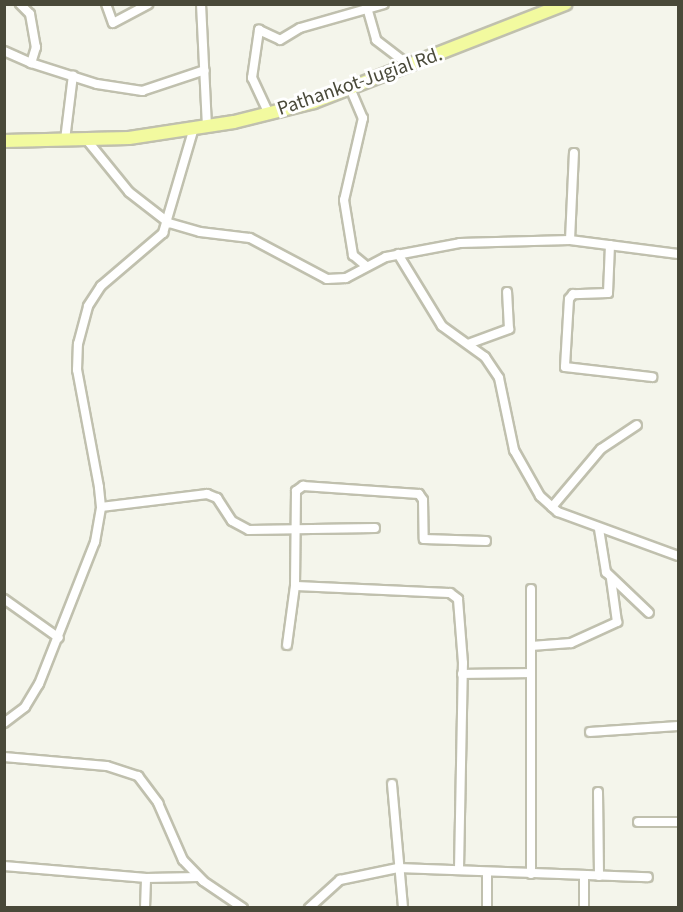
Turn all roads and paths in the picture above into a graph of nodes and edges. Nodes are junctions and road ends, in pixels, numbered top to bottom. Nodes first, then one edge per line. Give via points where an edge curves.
1 (20, 4) edge
2 (106, 4) edge
3 (148, 4) edge
4 (201, 4) edge
5 (384, 4) edge
6 (562, 5) edge
7 (367, 8) edge
8 (4, 51) edge
9 (31, 63) junction
10 (410, 66) junction
11 (205, 70) junction
12 (73, 75) junction
13 (350, 88) junction
14 (269, 114) junction
15 (207, 126) junction
16 (194, 128) junction
17 (86, 139) junction
18 (65, 140) junction
19 (4, 141) edge
20 (574, 153) dead end
21 (169, 223) junction
22 (570, 240) junction
23 (610, 245) junction
24 (398, 254) junction
25 (678, 254) edge
26 (366, 266) junction
27 (507, 292) dead end
28 (468, 344) junction
29 (652, 377) dead end
30 (637, 425) dead end
31 (101, 507) junction
32 (552, 507) junction
33 (375, 528) dead end
34 (599, 529) junction
35 (295, 532) junction
36 (486, 541) dead end
37 (678, 556) edge
38 (611, 579) junction
39 (295, 586) junction
40 (531, 588) dead end
41 (4, 599) edge
42 (649, 613) dead end
43 (59, 638) junction
44 (287, 645) dead end
45 (531, 646) junction
46 (531, 673) junction
47 (462, 674) junction
48 (4, 723) edge
49 (678, 726) edge
50 (590, 732) dead end
51 (4, 757) edge
52 (392, 784) dead end
53 (598, 792) dead end
54 (638, 822) dead end
55 (678, 822) edge
56 (4, 866) edge
57 (398, 868) junction
58 (459, 869) junction
59 (487, 872) junction
60 (531, 874) junction
61 (584, 876) junction
62 (599, 876) junction
63 (198, 877) junction
64 (648, 877) dead end
65 (146, 878) junction
66 (146, 908) edge
67 (243, 908) edge
68 (309, 908) edge
69 (403, 908) edge
70 (487, 908) edge
71 (584, 908) edge

1 - 9 street via 30,14 36,47
2 - 3 street via 111,21 116,23
4 - 11 street
5 - 7 street
6 - 10 main road, Pathankot-Jugial Rd.
7 - 10 street via 376,40
7 - 14 street via 300,28 280,40 259,30 252,78
8 - 9 street
9 - 12 street
10 - 13 main road, Pathankot-Jugial Rd.
11 - 12 street via 142,91 97,84
11 - 15 street
12 - 18 street
13 - 14 main road, Pathankot-Jugial Rd.
13 - 26 street via 363,118 344,200 353,255
14 - 15 main road, Pathankot-Jugial Rd.
15 - 16 main road, Pathankot-Jugial Rd.
16 - 17 main road, Pathankot-Jugial Rd.
16 - 21 street
17 - 18 main road, Pathankot-Jugial Rd.
17 - 21 street via 129,192
18 - 19 main road, Pathankot-Jugial Rd.
20 - 22 street
21 - 26 street via 260,241 318,277 341,279
21 - 31 street via 151,247 93,295 80,336 77,370
22 - 23 street
22 - 24 street via 460,243
23 - 25 street
23 - 29 street via 608,293 573,294 569,299 565,367
24 - 26 street
24 - 28 street via 434,315
27 - 28 street via 509,329
28 - 32 street via 486,357 499,378 514,450 540,496
30 - 32 street via 601,449
31 - 35 street via 207,494 217,498 237,525
31 - 43 street via 95,542
32 - 34 street
33 - 35 street
34 - 37 street
34 - 38 street via 603,565
35 - 36 street via 296,491 303,486 419,494 423,500 424,539
35 - 39 street
38 - 42 street
38 - 45 street via 617,622 571,643
39 - 44 street
39 - 47 street via 455,596 460,608
40 - 45 street
41 - 43 street
43 - 48 street via 32,697
45 - 46 street
46 - 47 street
46 - 60 street
47 - 58 street
49 - 50 street
51 - 63 street via 107,766 138,776 158,803 183,860
52 - 57 street
53 - 62 street
54 - 55 street
56 - 65 street
57 - 58 street
57 - 68 street via 340,880
57 - 69 street
58 - 59 street
59 - 60 street
59 - 70 street
60 - 61 street
61 - 62 street
61 - 71 street
62 - 64 street
63 - 65 street
63 - 67 street
65 - 66 street

